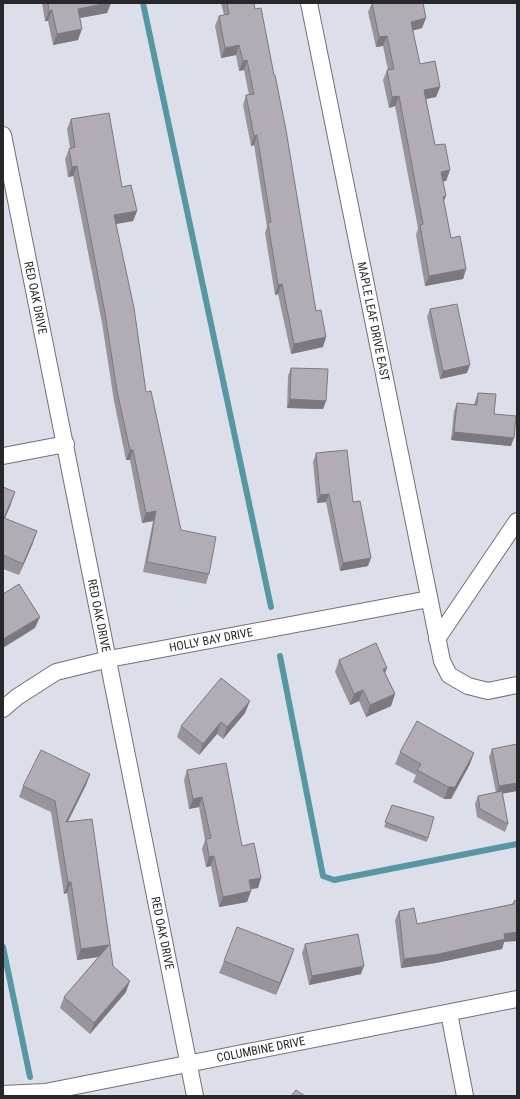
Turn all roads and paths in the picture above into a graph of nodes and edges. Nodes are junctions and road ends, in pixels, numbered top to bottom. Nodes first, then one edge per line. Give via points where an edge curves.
1 (309, 3) edge
2 (3, 135) edge
3 (5, 159) edge
4 (66, 444) junction
5 (3, 456) edge
6 (517, 521) edge
7 (429, 599) junction
8 (437, 639) junction
9 (109, 659) junction
10 (517, 685) edge
11 (3, 709) edge
12 (517, 999) edge
13 (449, 1013) junction
14 (189, 1065) junction
15 (3, 1094) edge
16 (195, 1096) edge
17 (465, 1096) edge

1 - 7 street, MAPLE LEAF DRIVE EAST
2 - 3 street, RED OAK DRIVE
3 - 4 street, RED OAK DRIVE
4 - 5 street
4 - 9 street, RED OAK DRIVE
6 - 8 street
7 - 8 street, MAPLE LEAF DRIVE EAST
7 - 9 street, HOLLY BAY DRIVE
8 - 10 street, MAPLE LEAF DRIVE EAST via 442,661 449,675 468,686 488,691
9 - 11 street, HOLLY BAY DRIVE via 56,672
9 - 14 street, RED OAK DRIVE
12 - 13 street, COLUMBINE DRIVE
13 - 14 street, COLUMBINE DRIVE
13 - 17 street
14 - 15 street, COLUMBINE DRIVE via 45,1092
14 - 16 street, RED OAK DRIVE

